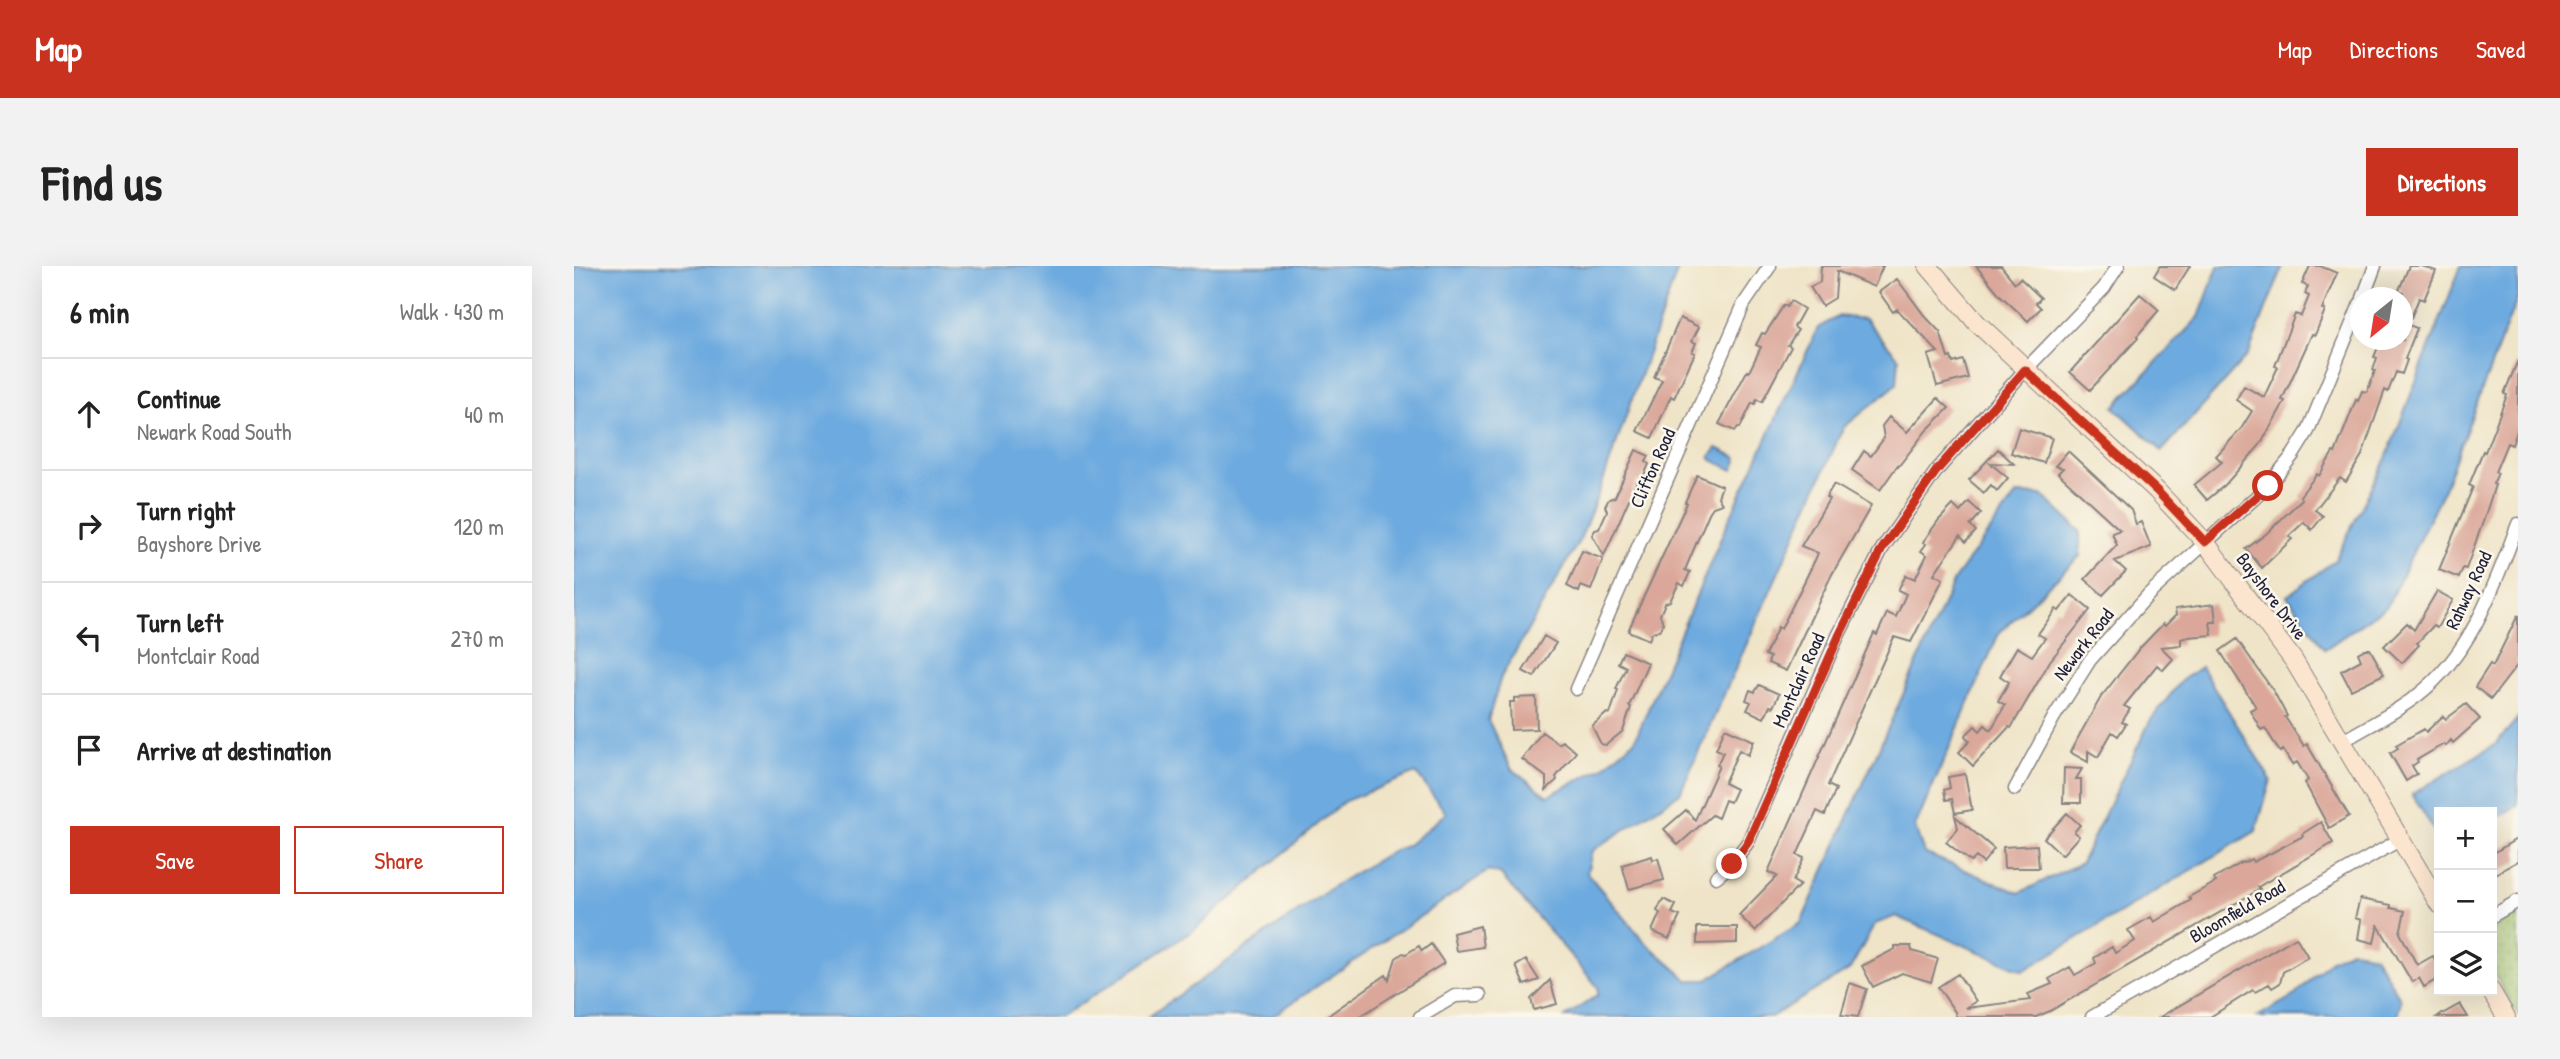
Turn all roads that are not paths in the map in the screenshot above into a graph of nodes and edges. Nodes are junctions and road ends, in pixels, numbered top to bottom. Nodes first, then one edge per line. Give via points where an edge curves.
1 (1770, 266) edge
2 (1928, 266) edge
3 (2118, 266) edge
4 (2375, 266) edge
5 (2367, 287) edge
6 (2350, 330) edge
7 (2025, 370) junction
8 (2518, 524) edge
9 (2205, 542) junction
10 (1576, 689) dead end
11 (2343, 741) junction
12 (2015, 789) dead end
13 (2401, 839) junction
14 (1716, 877) dead end
15 (2434, 895) edge
16 (2518, 901) edge
17 (2497, 913) edge
18 (1480, 995) dead end
19 (2493, 996) edge
20 (1420, 1017) edge
21 (2092, 1017) edge
22 (2506, 1017) edge

1 - 10 street, Clifton Road via 1744,304
2 - 7 street, Bayshore Drive
3 - 7 street, Montclair Road via 2104,288
4 - 5 street
6 - 9 street, Newark Road via 2308,431 2293,455 2268,486
7 - 9 street, Bayshore Drive via 2157,491
7 - 14 street, Montclair Road via 1937,470 1882,549 1748,842
8 - 11 street, Rahway Road via 2477,623 2447,667 2417,696
9 - 11 street, Bayshore Drive via 2294,661
9 - 12 street, Newark Road via 2149,594 2090,660
11 - 13 street, Bayshore Drive
13 - 15 street, Bayshore Drive
13 - 21 street, Bloomfield Road
16 - 17 street
18 - 20 street via 1455,996
19 - 22 street

